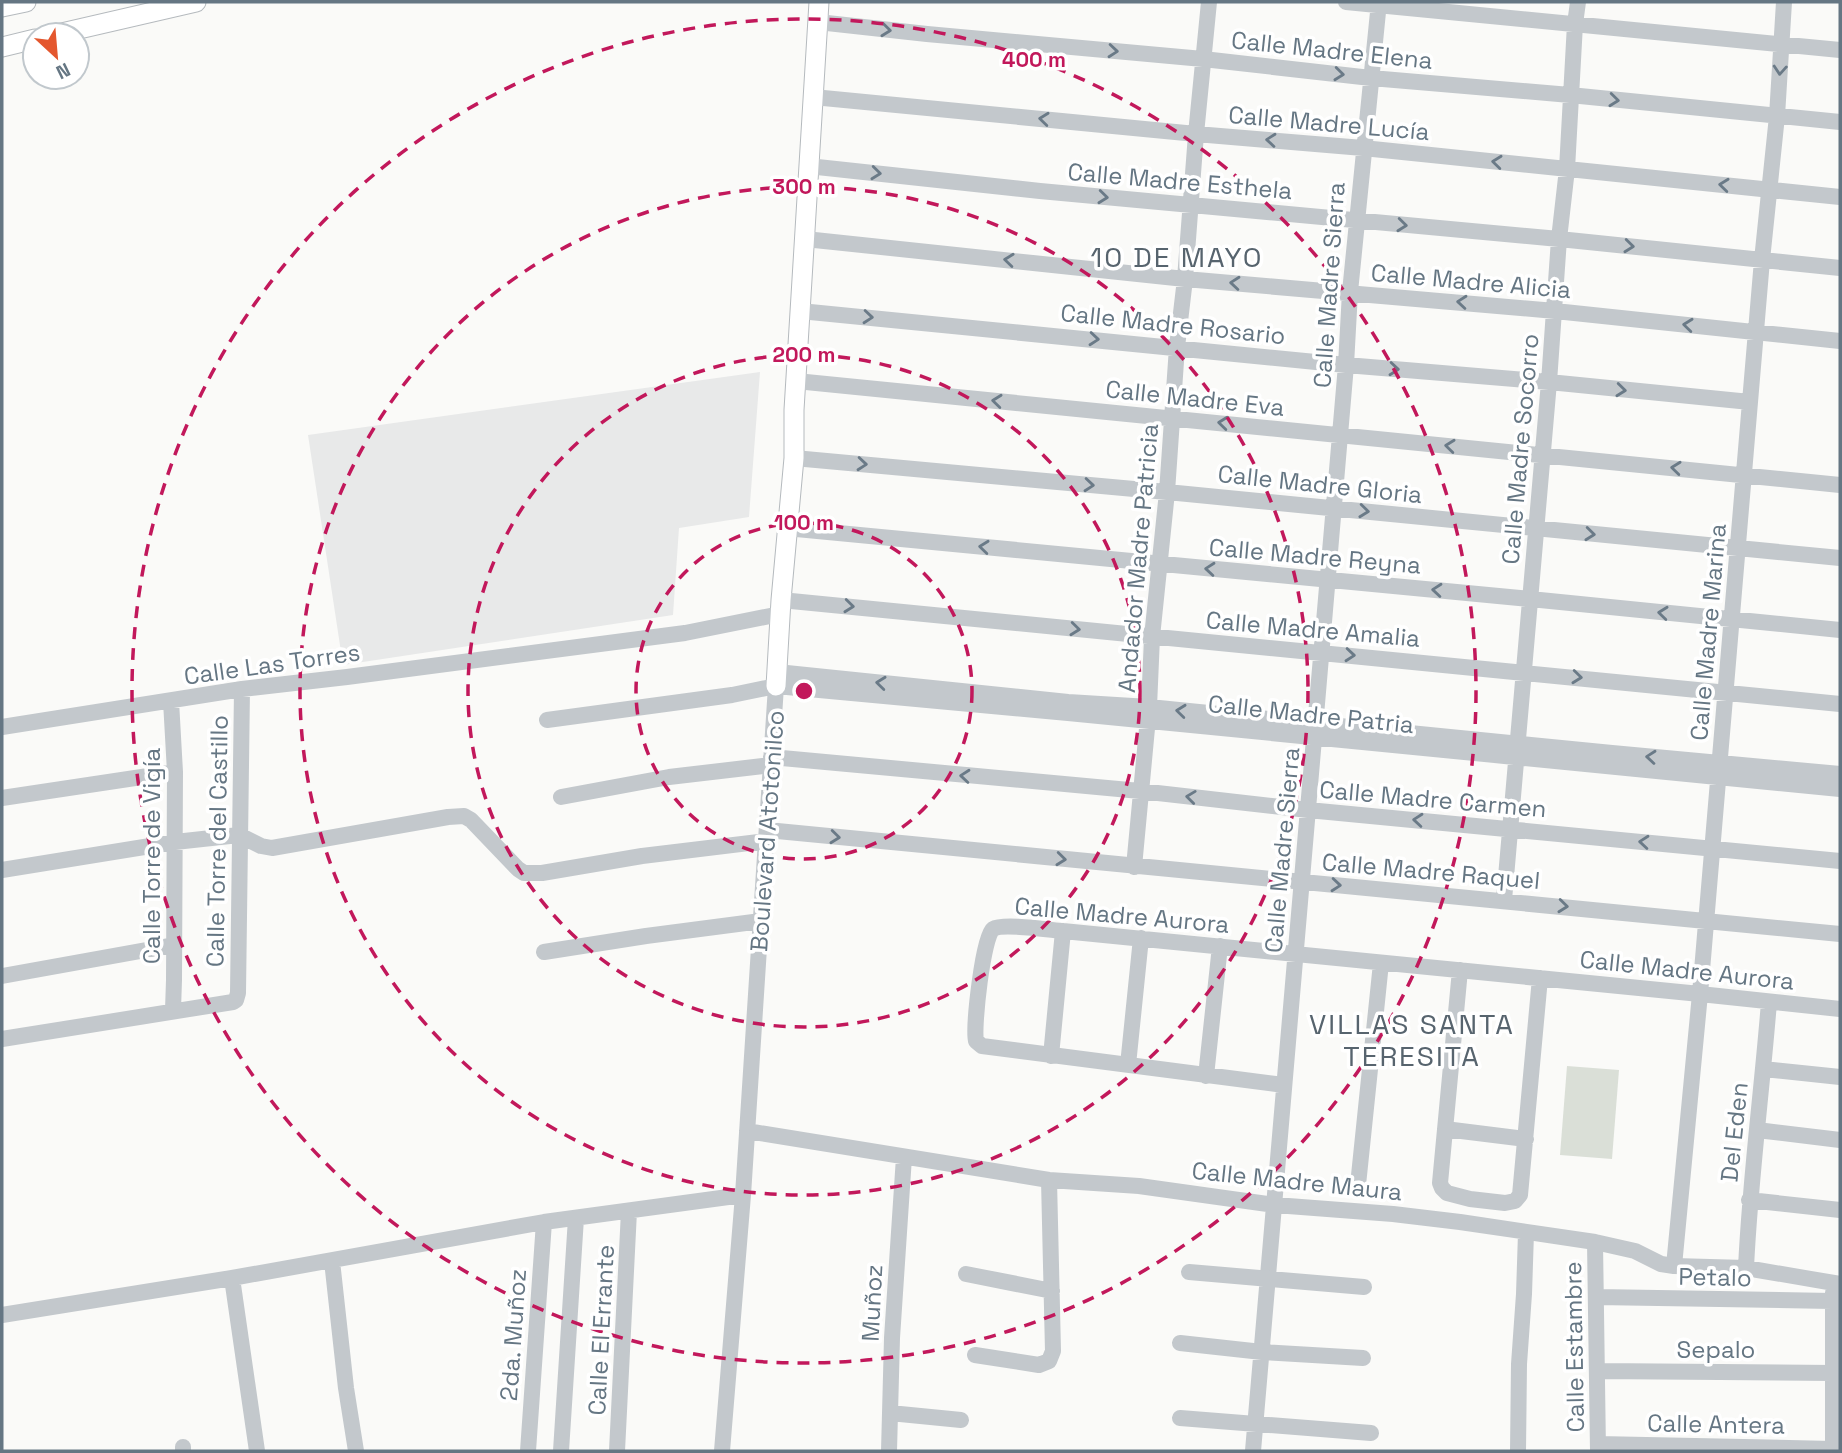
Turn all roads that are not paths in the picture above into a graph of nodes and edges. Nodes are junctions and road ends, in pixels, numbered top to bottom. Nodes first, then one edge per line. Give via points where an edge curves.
1 (196, 2) edge
2 (819, 2) edge
3 (1209, 2) edge
4 (1346, 2) edge
5 (1578, 2) edge
6 (1784, 2) edge
7 (1379, 4) edge
8 (818, 22) junction
9 (1575, 24) junction
10 (91, 26) edge
11 (2, 28) edge
12 (1782, 44) junction
13 (8, 46) edge
14 (1840, 50) edge
15 (1203, 59) junction
16 (1371, 78) junction
17 (1570, 95) junction
18 (813, 97) junction
19 (1777, 116) junction
20 (1840, 122) edge
21 (1196, 134) junction
22 (1363, 148) junction
23 (808, 166) junction
24 (1567, 169) junction
25 (1770, 190) junction
26 (1840, 197) edge
27 (1191, 205) junction
28 (1357, 220) junction
29 (805, 239) junction
30 (1559, 239) junction
31 (1762, 261) junction
32 (1840, 268) edge
33 (1185, 279) junction
34 (1350, 292) junction
35 (800, 311) junction
36 (1555, 311) junction
37 (1756, 333) junction
38 (1840, 341) edge
39 (1177, 347) junction
40 (1346, 365) junction
41 (796, 381) junction
42 (1549, 383) junction
43 (1750, 402) junction
44 (1172, 418) junction
45 (1340, 436) junction
46 (1542, 455) junction
47 (794, 458) junction
48 (1744, 475) junction
49 (1840, 485) edge
50 (1167, 492) junction
51 (1334, 508) junction
52 (786, 528) junction
53 (1536, 528) junction
54 (1738, 548) junction
55 (1840, 558) edge
56 (1161, 565) junction
57 (1328, 581) junction
58 (1530, 599) junction
59 (780, 607) junction
60 (1731, 620) junction
61 (1840, 630) edge
62 (1152, 637) junction
63 (549, 650) joint
64 (1321, 653) junction
65 (1524, 672) junction
66 (777, 679) junction
67 (242, 689) junction
68 (1725, 693) junction
69 (171, 701) junction
70 (1840, 704) edge
71 (1148, 714) junction
72 (547, 720) dead end
73 (2, 727) edge
74 (1315, 730) junction
75 (1516, 751) junction
76 (771, 761) junction
77 (1718, 770) junction
78 (175, 772) junction
79 (1840, 774) edge
80 (1840, 789) edge
81 (1140, 791) junction
82 (561, 797) dead end
83 (2, 798) edge
84 (1308, 810) junction
85 (1510, 829) junction
86 (239, 835) junction
87 (766, 836) junction
88 (175, 842) junction
89 (1712, 848) junction
90 (1840, 861) edge
91 (1134, 867) junction
92 (2, 870) edge
93 (1303, 882) junction
94 (1504, 900) junction
95 (1705, 920) junction
96 (761, 921) junction
97 (1063, 931) junction
98 (1840, 934) edge
99 (1141, 938) junction
100 (174, 945) junction
101 (1220, 946) junction
102 (544, 952) dead end
103 (1296, 954) junction
104 (1381, 963) junction
105 (1460, 970) junction
106 (2, 975) edge
107 (1540, 978) junction
108 (1699, 994) junction
109 (1769, 1002) junction
110 (1840, 1009) edge
111 (173, 1010) junction
112 (2, 1039) edge
113 (1051, 1056) junction
114 (1128, 1065) junction
115 (1764, 1069) junction
116 (1206, 1076) junction
117 (1840, 1077) edge
118 (1284, 1085) junction
119 (1445, 1129) junction
120 (1757, 1130) junction
121 (747, 1131) junction
122 (1526, 1139) junction
123 (1840, 1140) edge
124 (904, 1157) junction
125 (1049, 1180) junction
126 (1358, 1185) dead end
127 (743, 1195) junction
128 (1749, 1200) junction
129 (1275, 1205) junction
130 (1840, 1210) edge
131 (629, 1211) junction
132 (576, 1218) junction
133 (544, 1222) junction
134 (1526, 1233) junction
135 (1595, 1242) junction
136 (332, 1261) junction
137 (1674, 1266) junction
138 (1746, 1268) junction
139 (1189, 1272) dead end
140 (966, 1274) dead end
141 (232, 1278) junction
142 (1269, 1280) junction
143 (1837, 1284) edge
144 (1364, 1287) dead end
145 (1052, 1291) junction
146 (1597, 1297) junction
147 (1832, 1301) junction
148 (2, 1315) edge
149 (1180, 1343) dead end
150 (1262, 1352) junction
151 (975, 1355) dead end
152 (1363, 1358) dead end
153 (1598, 1371) junction
154 (1834, 1373) junction
155 (890, 1413) junction
156 (1180, 1418) dead end
157 (961, 1420) dead end
158 (1255, 1425) junction
159 (1371, 1433) dead end
160 (1598, 1448) edge
161 (1833, 1450) edge
162 (257, 1451) edge
163 (356, 1451) edge
164 (528, 1451) edge
165 (561, 1451) edge
166 (617, 1451) edge
167 (722, 1451) edge
168 (888, 1451) edge
169 (1253, 1451) edge
170 (1518, 1451) edge

1 - 10 main road
2 - 8 main road, Boulevard Atotonilco
3 - 15 street, Andador Madre Patricia
4 - 7 street
5 - 9 street, Calle Madre Socorro
6 - 12 street, Calle Madre Marina
7 - 9 street
7 - 16 street, Calle Madre Sierra
8 -> 15 street, Calle Madre Elena
8 - 18 main road, Boulevard Atotonilco
9 - 12 street
9 - 17 street, Calle Madre Socorro
11 - 13 main road
12 - 14 street
12 -> 19 street, Calle Madre Marina
15 -> 16 street, Calle Madre Elena
15 - 21 street, Andador Madre Patricia
16 - 17 street, Calle Madre Elena
16 - 22 street, Calle Madre Sierra
17 -> 19 street, Calle Madre Elena
17 - 24 street, Calle Madre Socorro
21 -> 18 street, Calle Madre Lucía
18 - 23 main road, Boulevard Atotonilco
19 - 20 street, Calle Madre Elena
19 - 25 street, Calle Madre Marina
22 -> 21 street, Calle Madre Lucía
21 - 27 street, Andador Madre Patricia
24 -> 22 street, Calle Madre Lucía
22 - 28 street, Calle Madre Sierra
23 -> 27 street, Calle Madre Esthela
23 - 29 main road, Boulevard Atotonilco
25 -> 24 street, Calle Madre Lucía
24 - 30 street, Calle Madre Socorro
25 - 26 street, Calle Madre Lucía
25 - 31 street, Calle Madre Marina
27 - 28 street, Calle Madre Esthela
27 - 33 street, Andador Madre Patricia
28 -> 30 street, Calle Madre Esthela
28 - 34 street, Calle Madre Sierra
33 -> 29 street, Calle Madre Alicia
29 - 35 main road, Boulevard Atotonilco
30 -> 31 street, Calle Madre Esthela
30 - 36 street, Calle Madre Socorro
31 - 32 street, Calle Madre Esthela
31 - 37 street, Calle Madre Marina
34 -> 33 street, Calle Madre Alicia
33 - 39 street, Andador Madre Patricia
36 -> 34 street, Calle Madre Alicia
34 - 40 street, Calle Madre Sierra
35 -> 39 street, Calle Madre Rosario
35 - 41 main road, Boulevard Atotonilco
37 -> 36 street, Calle Madre Alicia
36 - 42 street, Calle Madre Socorro
37 - 38 street, Calle Madre Alicia
37 - 43 street, Calle Madre Marina
39 - 40 street, Calle Madre Rosario
39 - 44 street, Andador Madre Patricia
40 -> 42 street, Calle Madre Rosario
40 - 45 street, Calle Madre Sierra
44 -> 41 street, Calle Madre Eva
41 - 47 main road, Boulevard Atotonilco
42 -> 43 street, Calle Madre Rosario
42 - 46 street, Calle Madre Socorro
43 - 48 street, Calle Madre Marina
45 -> 44 street, Calle Madre Eva
44 - 50 street, Andador Madre Patricia
46 -> 45 street, Calle Madre Eva
45 - 51 street, Calle Madre Sierra
48 -> 46 street, Calle Madre Eva
46 - 53 street, Calle Madre Socorro
47 -> 50 street, Calle Madre Gloria
47 - 52 main road, Boulevard Atotonilco
48 - 49 street, Calle Madre Eva
48 - 54 street, Calle Madre Marina
50 - 51 street, Calle Madre Gloria
50 - 56 street, Andador Madre Patricia
51 -> 53 street, Calle Madre Gloria
51 - 57 street, Calle Madre Sierra
56 -> 52 street, Calle Madre Reyna
52 - 59 main road, Boulevard Atotonilco
53 -> 54 street, Calle Madre Gloria
53 - 58 street, Calle Madre Socorro
54 - 55 street, Calle Madre Gloria
54 - 60 street, Calle Madre Marina
57 -> 56 street, Calle Madre Reyna
56 - 62 street, Andador Madre Patricia
58 -> 57 street, Calle Madre Reyna
57 - 64 street, Calle Madre Sierra
60 -> 58 street, Calle Madre Reyna
58 - 65 street, Calle Madre Socorro
59 -> 62 street, Calle Madre Amalia
59 - 63 street, Calle Madre Amalia via 685,633
59 - 66 main road, Boulevard Atotonilco
60 - 61 street, Calle Madre Reyna
60 - 68 street, Calle Madre Marina
62 - 64 street, Calle Madre Amalia
62 - 71 street, Andador Madre Patricia
63 - 67 street, Calle Las Torres
64 -> 65 street, Calle Madre Amalia
64 - 74 street, Calle Madre Sierra
65 -> 68 street, Calle Madre Amalia
65 - 75 street, Calle Madre Socorro
66 - 71 street, Calle Madre Patria via 1054,700
66 - 72 street, Calle Madre Patria via 732,695
66 - 76 street, Boulevard Atotonilco
67 - 69 street, Calle Las Torres
67 - 86 street, Calle Torre del Castillo
68 - 70 street, Calle Madre Amalia
68 - 77 street, Calle Madre Marina
69 - 73 street, Calle Las Torres
69 - 78 street, Calle Torre de Vigía
71 - 74 street, Calle Madre Patria
71 - 81 street, Andador Madre Patricia
74 - 75 street, Calle Madre Patria
74 - 84 street, Calle Madre Sierra
75 - 77 street, Calle Madre Patria
75 - 85 street, Calle Madre Socorro
81 -> 76 street, Calle Madre Carmen
76 - 82 street, Calle Madre Carmen
76 - 87 street, Boulevard Atotonilco
77 - 79 street, Calle Madre Patria
77 - 80 street, Calle Madre Patria
77 - 89 street, Calle Madre Marina
78 - 83 street
78 - 88 street, Calle Torre de Vigía
84 -> 81 street, Calle Madre Carmen
81 - 91 street, Andador Madre Patricia
85 -> 84 street, Calle Madre Carmen
84 - 93 street, Calle Madre Sierra
89 -> 85 street, Calle Madre Carmen
85 - 94 street, Calle Madre Socorro
86 - 87 street, Calle Madre Raquel via 272,848 464,816 524,873
86 - 88 street
86 - 111 street, Calle Torre del Castillo via 236,1000
87 -> 91 street, Calle Madre Raquel
87 - 96 street, Boulevard Atotonilco
88 - 92 street
88 - 100 street, Calle Torre de Vigía
89 - 90 street, Calle Madre Carmen
89 - 95 street, Calle Madre Marina
91 - 93 street, Calle Madre Raquel
93 -> 94 street, Calle Madre Raquel
93 - 103 street, Calle Madre Sierra
94 -> 95 street, Calle Madre Raquel
95 - 98 street, Calle Madre Raquel
95 - 108 street, Calle Madre Marina
96 - 102 street
96 - 121 street, Boulevard Atotonilco
97 - 99 street, Calle Madre Aurora
97 - 113 street
97 - 113 street, Calle Madre Aurora via 993,930 986,941 975,1022 976,1041 982,1046
99 - 101 street, Calle Madre Aurora
99 - 114 street
100 - 106 street
100 - 111 street, Calle Torre de Vigía
101 - 103 street, Calle Madre Aurora
101 - 116 street
103 - 104 street, Calle Madre Aurora
103 - 118 street, Calle Madre Sierra
104 - 105 street, Calle Madre Aurora
104 - 126 street
105 - 107 street, Calle Madre Aurora
105 - 119 street
107 - 108 street, Calle Madre Aurora
107 - 122 street
108 - 109 street, Calle Madre Aurora
108 - 137 street, Calle Madre Marina
109 - 110 street, Calle Madre Aurora
109 - 115 street, Del Eden
111 - 112 street
113 - 114 street, Calle Madre Aurora
114 - 116 street, Calle Madre Aurora
115 - 117 street
115 - 120 street, Del Eden
116 - 118 street, Calle Madre Aurora
118 - 129 street, Calle Madre Sierra
119 - 122 street
119 - 122 street via 1442,1188 1447,1194 1499,1203 1520,1195
120 - 123 street
120 - 128 street, Del Eden
121 - 124 street, Calle Madre Maura
121 - 127 street, Boulevard Atotonilco
124 - 125 street, Calle Madre Maura
124 - 155 street, Muñoz
125 - 129 street, Calle Madre Maura via 1139,1186
125 - 145 street
127 - 131 street
127 - 167 street, Boulevard Atotonilco
128 - 130 street
128 - 138 street, Del Eden
129 - 134 street, Calle Madre Maura via 1393,1214
129 - 142 street, Calle Madre Sierra
131 - 132 street
131 - 166 street, Calle El Errante
132 - 133 street
132 - 165 street
133 - 136 street
133 - 164 street, 2da. Muñoz
134 - 135 street, Calle Madre Maura
134 - 170 street
135 - 137 street, Calle Madre Maura
135 - 146 street, Calle Estambre
136 - 141 street
136 - 163 street
137 - 138 street, Calle Madre Maura
138 - 143 street, Calle Madre Maura
139 - 142 street
140 - 145 street
141 - 148 street
141 - 162 street
142 - 144 street
142 - 150 street, Calle Madre Sierra
143 - 147 street
145 - 151 street via 1053,1351 1049,1361 1039,1365
146 - 147 street, Petalo
146 - 153 street, Calle Estambre
147 - 154 street
149 - 150 street
150 - 152 street
150 - 158 street, Calle Madre Sierra
153 - 154 street, Sepalo
153 - 160 street, Calle Estambre
154 - 161 street
155 - 157 street
155 - 168 street, Muñoz
156 - 158 street
158 - 159 street
158 - 169 street, Calle Madre Sierra
160 - 161 street, Calle Antera

